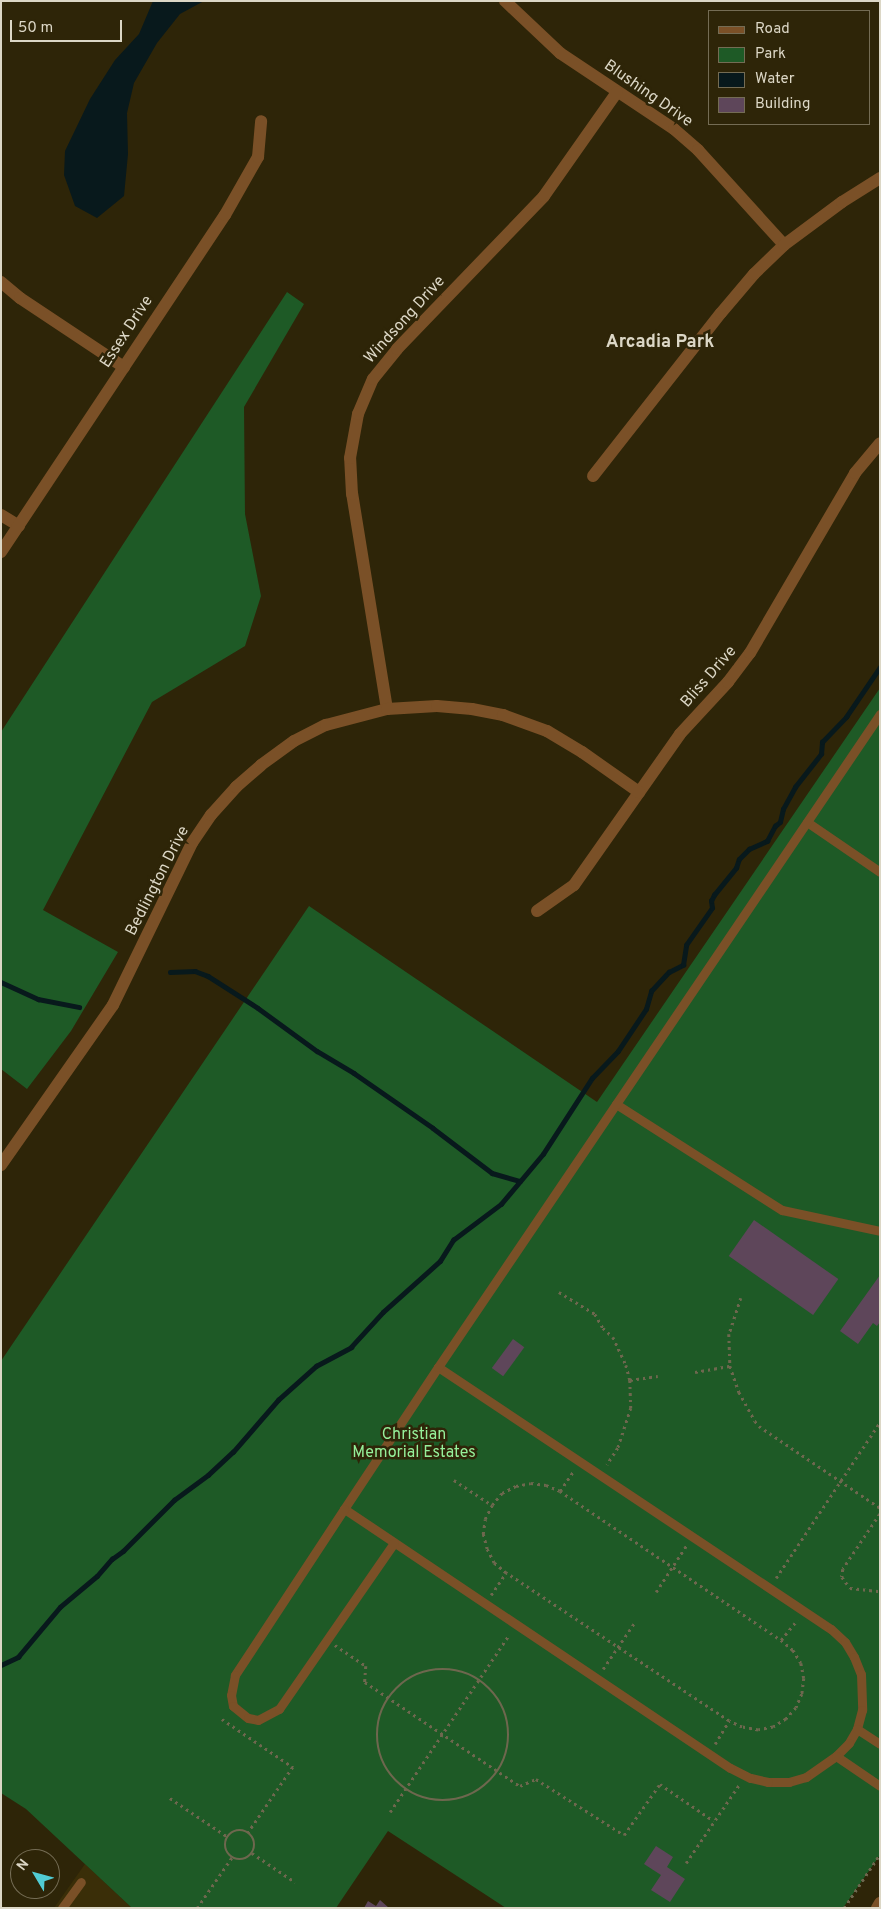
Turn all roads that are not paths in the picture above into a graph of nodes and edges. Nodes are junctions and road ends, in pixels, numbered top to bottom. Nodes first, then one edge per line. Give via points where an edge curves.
1 (505, 1) edge
2 (617, 92) junction
3 (261, 121) dead end
4 (880, 178) edge
5 (784, 245) junction
6 (1, 282) edge
7 (124, 367) junction
8 (880, 443) edge
9 (593, 476) dead end
10 (1, 515) edge
11 (19, 526) junction
12 (1, 552) edge
13 (386, 709) junction
14 (880, 714) edge
15 (639, 792) junction
16 (807, 822) junction
17 (880, 872) edge
18 (537, 911) dead end
19 (616, 1104) junction
20 (1, 1165) edge
21 (880, 1231) edge
22 (438, 1367) junction
23 (344, 1509) junction
24 (394, 1543) junction
25 (857, 1729) junction
26 (880, 1744) edge
27 (836, 1756) junction
28 (880, 1786) edge
29 (81, 1882) dead end
30 (880, 1903) edge
31 (62, 1908) edge
32 (877, 1908) edge

1 - 2 street, Blushing Drive via 560,53
2 - 5 street, Blushing Drive via 674,129 698,150
2 - 13 street, Windsong Drive via 544,196 396,349 373,379 358,414 350,458 352,494
3 - 7 street, Essex Drive via 258,157 224,215
4 - 5 street
5 - 9 street via 721,313
6 - 7 street
7 - 11 street, Essex Drive
8 - 15 street, Bliss Drive via 855,473 750,653 680,734
10 - 11 street
11 - 12 street, Essex Drive
13 - 15 street, Bedlington Drive via 437,706 503,715 547,731
13 - 20 street, Bedlington Drive via 326,725 294,741 236,787 211,815 192,843 113,1005
14 - 16 lane
15 - 18 street, Bliss Drive via 574,885
16 - 17 lane
16 - 19 lane
19 - 21 lane via 782,1210
19 - 22 lane
22 - 23 lane
22 - 25 lane via 831,1629 845,1642 861,1674 862,1710
23 - 24 lane
23 - 24 lane via 235,1675 230,1695 233,1706 248,1718 258,1720 279,1709
24 - 27 lane via 745,1775 768,1782 789,1782 806,1777
25 - 26 lane
25 - 27 lane
27 - 28 lane
29 - 31 lane
30 - 32 street

